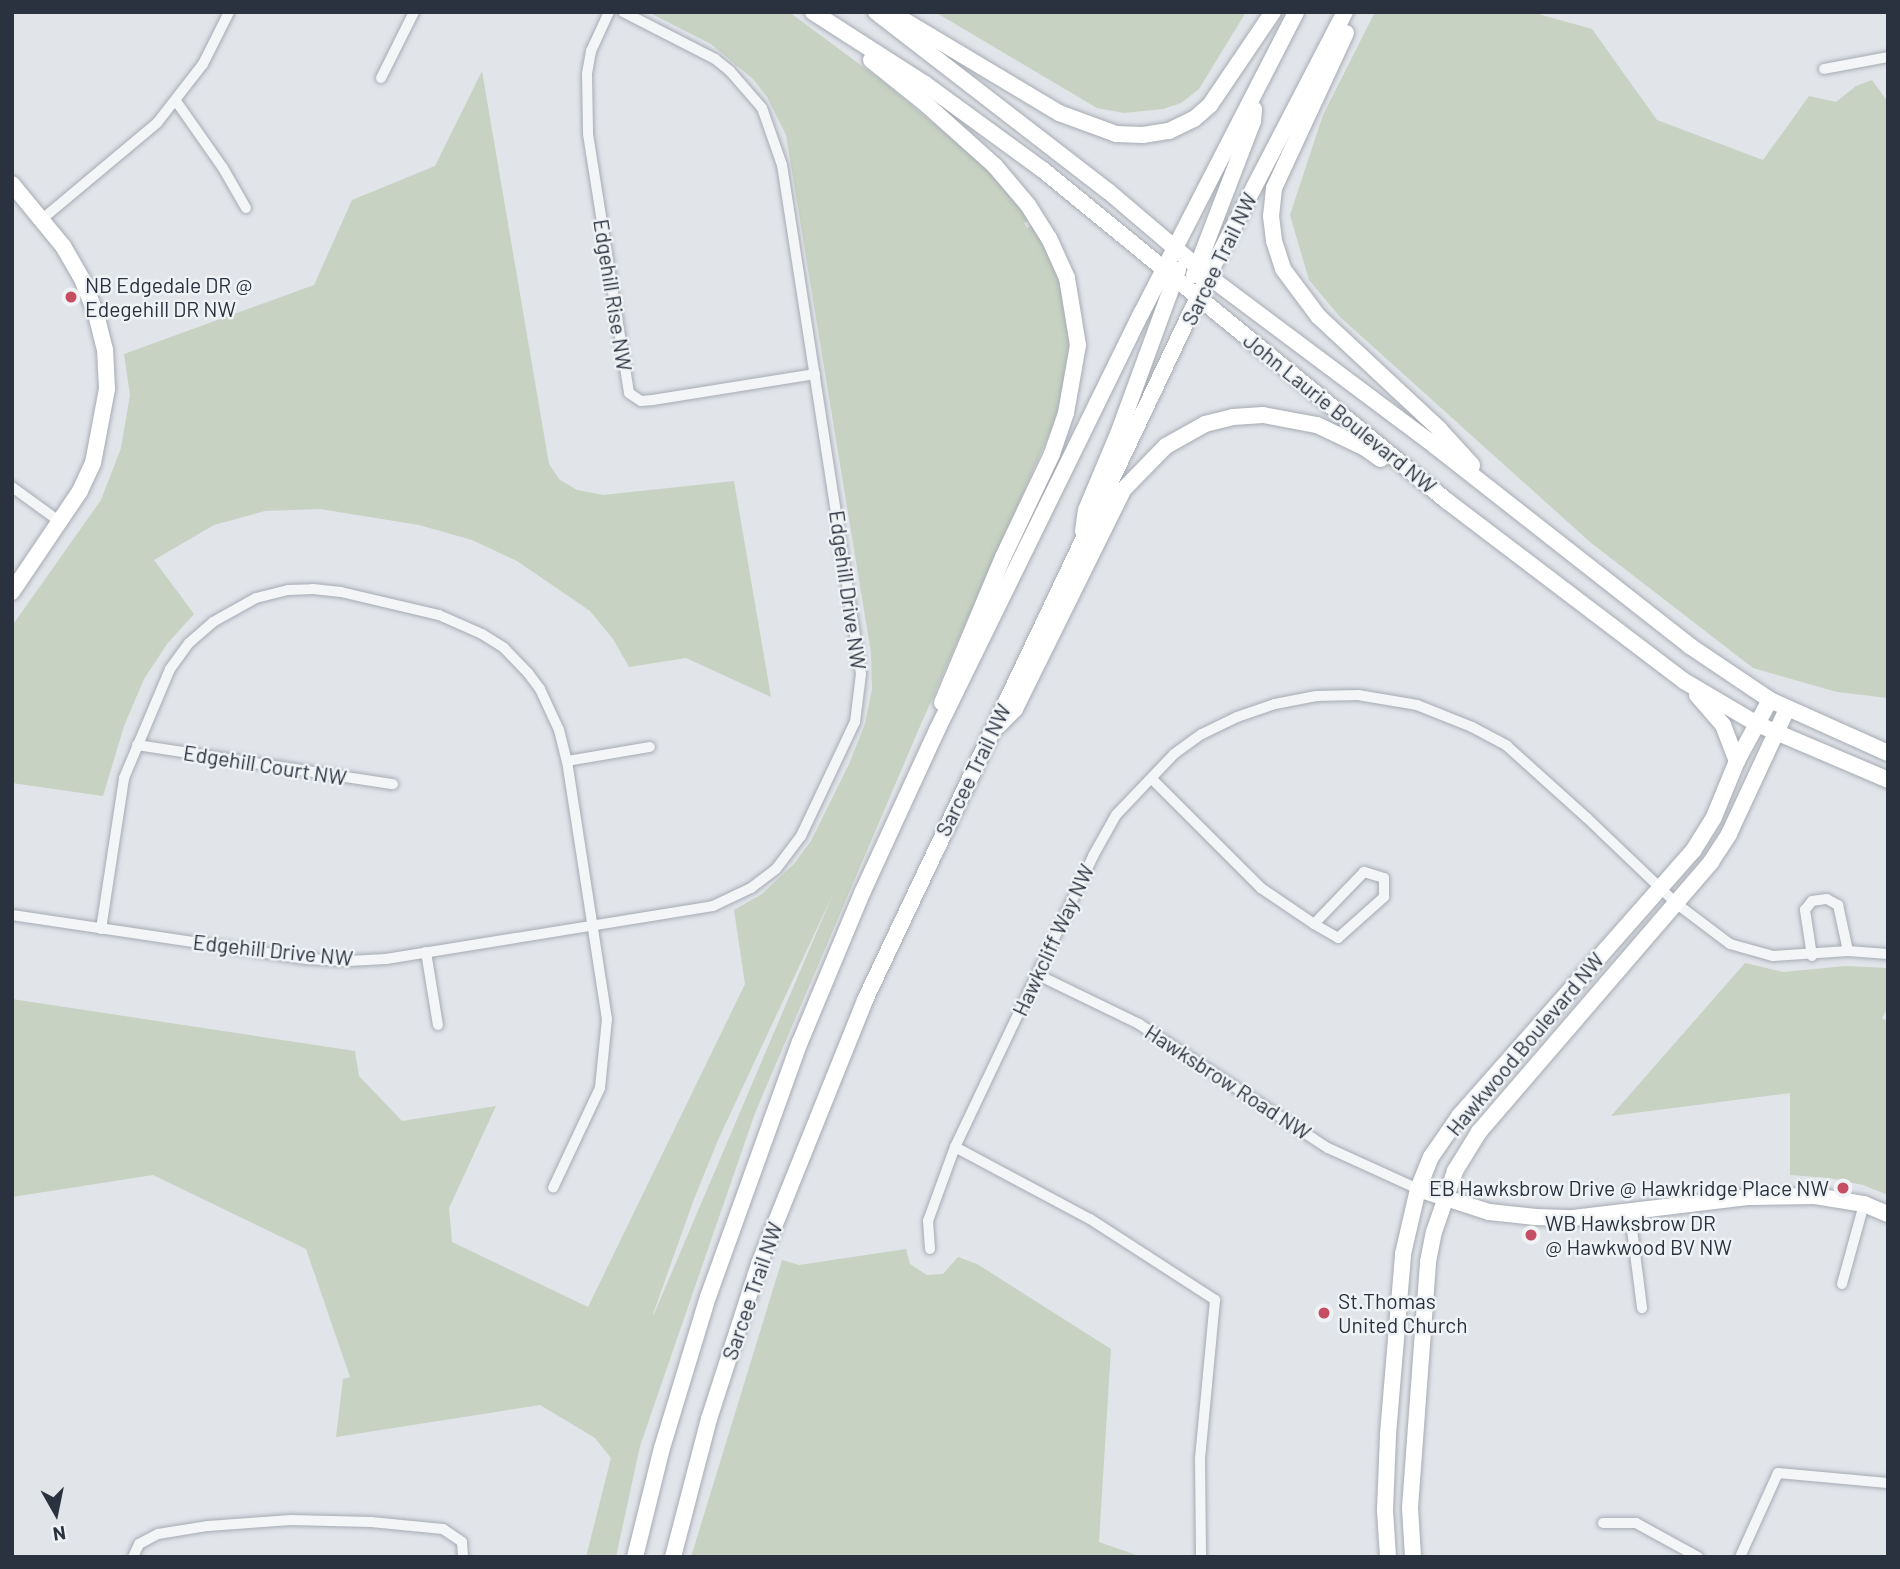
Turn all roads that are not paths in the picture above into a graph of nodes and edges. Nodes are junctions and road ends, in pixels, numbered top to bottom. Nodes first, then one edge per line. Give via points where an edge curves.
1 (229, 12) edge
2 (414, 12) edge
3 (609, 12) edge
4 (623, 12) edge
5 (813, 12) edge
6 (876, 12) edge
7 (889, 12) edge
8 (1273, 12) edge
9 (1296, 12) edge
10 (1345, 12) edge
11 (1356, 12) edge
12 (849, 35) junction
13 (1888, 57) edge
14 (1824, 69) dead end
15 (381, 78) dead end
16 (1255, 96) junction
17 (176, 101) junction
18 (12, 184) edge
19 (246, 208) dead end
20 (41, 220) junction
21 (1174, 248) junction
22 (1203, 272) junction
23 (1170, 274) junction
24 (1199, 298) junction
25 (816, 374) junction
26 (12, 488) edge
27 (1505, 500) junction
28 (1447, 501) junction
29 (59, 521) junction
30 (1080, 547) junction
31 (12, 592) edge
32 (1684, 681) junction
33 (1770, 700) junction
34 (1787, 709) junction
35 (1757, 724) junction
36 (937, 730) junction
37 (1776, 733) junction
38 (989, 736) junction
39 (137, 746) junction
40 (650, 747) dead end
41 (1888, 752) edge
42 (567, 761) junction
43 (1737, 761) junction
44 (1152, 779) junction
45 (1888, 780) edge
46 (393, 784) dead end
47 (1660, 887) junction
48 (1677, 904) junction
49 (12, 915) edge
50 (1314, 924) junction
51 (593, 925) junction
52 (101, 929) junction
53 (1848, 951) junction
54 (426, 952) junction
55 (1888, 954) edge
56 (1812, 956) junction
57 (1038, 975) junction
58 (438, 1025) dead end
59 (955, 1147) junction
60 (552, 1188) dead end
61 (1418, 1189) junction
62 (1445, 1199) junction
63 (1864, 1204) junction
64 (1630, 1214) junction
65 (1888, 1214) edge
66 (930, 1250) dead end
67 (1842, 1284) dead end
68 (1642, 1308) dead end
69 (1888, 1483) edge
70 (1603, 1522) dead end
71 (133, 1557) edge
72 (463, 1557) edge
73 (635, 1557) edge
74 (673, 1557) edge
75 (1200, 1557) edge
76 (1388, 1557) edge
77 (1413, 1557) edge
78 (1698, 1557) edge
79 (1740, 1557) edge

1 - 17 street via 203,64
2 - 15 street
3 - 25 street, Edgehill Rise NW via 591,51 587,122 629,393 641,401 653,400
4 - 25 street, Edgehill Drive NW via 715,59 762,108 782,165
5 - 12 main road, John Laurie Boulevard NW
6 - 21 main road, John Laurie Boulevard NW via 1108,191
7 - 8 main road via 1059,113 1116,134 1143,135 1169,131 1210,105
9 - 16 main road, Sarcee Trail NW
10 - 22 main road, Sarcee Trail NW
11 - 27 main road via 1274,188 1273,241 1283,269 1318,316 1439,429
12 - 23 main road, John Laurie Boulevard NW via 1043,170
12 - 36 main road via 853,45 995,166 1028,205 1059,258 1074,309 1078,345 1066,413 1052,454 943,694
13 - 14 street
16 - 21 main road, Sarcee Trail NW
16 - 22 main road via 1253,121
17 - 19 street
17 - 20 street via 157,123
18 - 20 main road
20 - 29 main road via 63,246 96,314 107,389 93,463
21 - 22 main road, John Laurie Boulevard NW
21 - 23 main road via 1179,261
22 - 24 main road via 1193,284
22 - 27 main road, John Laurie Boulevard NW
23 - 24 main road, John Laurie Boulevard NW
23 - 30 main road via 1118,434 1086,510
23 - 36 main road, Sarcee Trail NW
24 - 28 main road, John Laurie Boulevard NW
24 - 30 main road, Sarcee Trail NW
25 - 51 street, Edgehill Drive NW via 861,674 855,722 846,745 801,836 776,869 751,888 692,911
26 - 29 street
27 - 33 main road, John Laurie Boulevard NW via 1681,640
28 - 32 main road, John Laurie Boulevard NW
28 - 38 main road via 1365,447 1304,421 1262,415 1233,417 1185,432 1157,453 1123,490 1015,709
29 - 31 main road
30 - 38 main road, Sarcee Trail NW
32 - 35 main road, John Laurie Boulevard NW
32 - 43 main road via 1723,725
33 - 34 main road, John Laurie Boulevard NW
33 - 35 main road, Hawkwood Boulevard NW
34 - 37 main road, Hawkwood Boulevard NW
34 - 41 main road, John Laurie Boulevard NW
35 - 37 main road, John Laurie Boulevard NW
35 - 43 main road, Hawkwood Boulevard NW
36 - 73 main road, Sarcee Trail NW via 863,891 749,1180 662,1448
37 - 45 main road, John Laurie Boulevard NW
37 - 48 main road, Hawkwood Boulevard NW via 1729,834
38 - 74 main road, Sarcee Trail NW via 865,1000 759,1264 709,1419
39 - 42 street via 170,669 200,632 226,612 256,598 313,589 439,615 504,648 540,689
39 - 46 street, Edgehill Court NW
39 - 52 street via 124,778
40 - 42 street
42 - 51 street
43 - 47 main road, Hawkwood Boulevard NW via 1714,817 1693,851
44 - 47 street, Hawkcliff Way NW via 1174,754 1202,734 1275,704 1316,696 1359,695 1417,705 1472,726 1507,746
44 - 50 street via 1261,888
44 - 57 street, Hawkcliff Way NW via 1116,815
47 - 48 street, Hawkcliff Way NW
47 - 61 main road, Hawkwood Boulevard NW via 1460,1115 1431,1157
48 - 56 street, Hawkcliff Way NW via 1730,944 1773,956
48 - 62 main road, Hawkwood Boulevard NW via 1479,1132 1455,1171
49 - 52 street, Edgehill Drive NW
50 - 50 street via 1338,938 1384,897 1384,878 1364,872
51 - 54 street, Edgehill Drive NW
51 - 60 street via 607,1018 604,1067 591,1111
52 - 54 street, Edgehill Drive NW via 348,961
53 - 55 street, Hawkcliff Way NW
53 - 56 street, Hawkcliff Way NW
53 - 56 street via 1838,905 1827,899 1812,901 1805,910
54 - 58 street
57 - 59 street, Hawkcliff Way NW
57 - 61 street, Hawksbrow Road NW via 1139,1024 1328,1148
59 - 66 street, Hawkcliff Way NW via 928,1221
59 - 75 street via 1090,1219 1215,1300 1200,1458
61 - 62 main road
61 - 76 main road, Hawkwood Boulevard NW via 1403,1254 1388,1434
62 - 64 main road via 1489,1212 1536,1217
62 - 77 main road, Hawkwood Boulevard NW via 1428,1262 1410,1508
63 - 64 main road via 1815,1196 1750,1197
63 - 65 main road
63 - 67 street
64 - 68 street
69 - 79 street via 1778,1473
70 - 78 street via 1636,1523
71 - 72 street via 149,1537 179,1530 246,1522 329,1520 443,1529 462,1542

